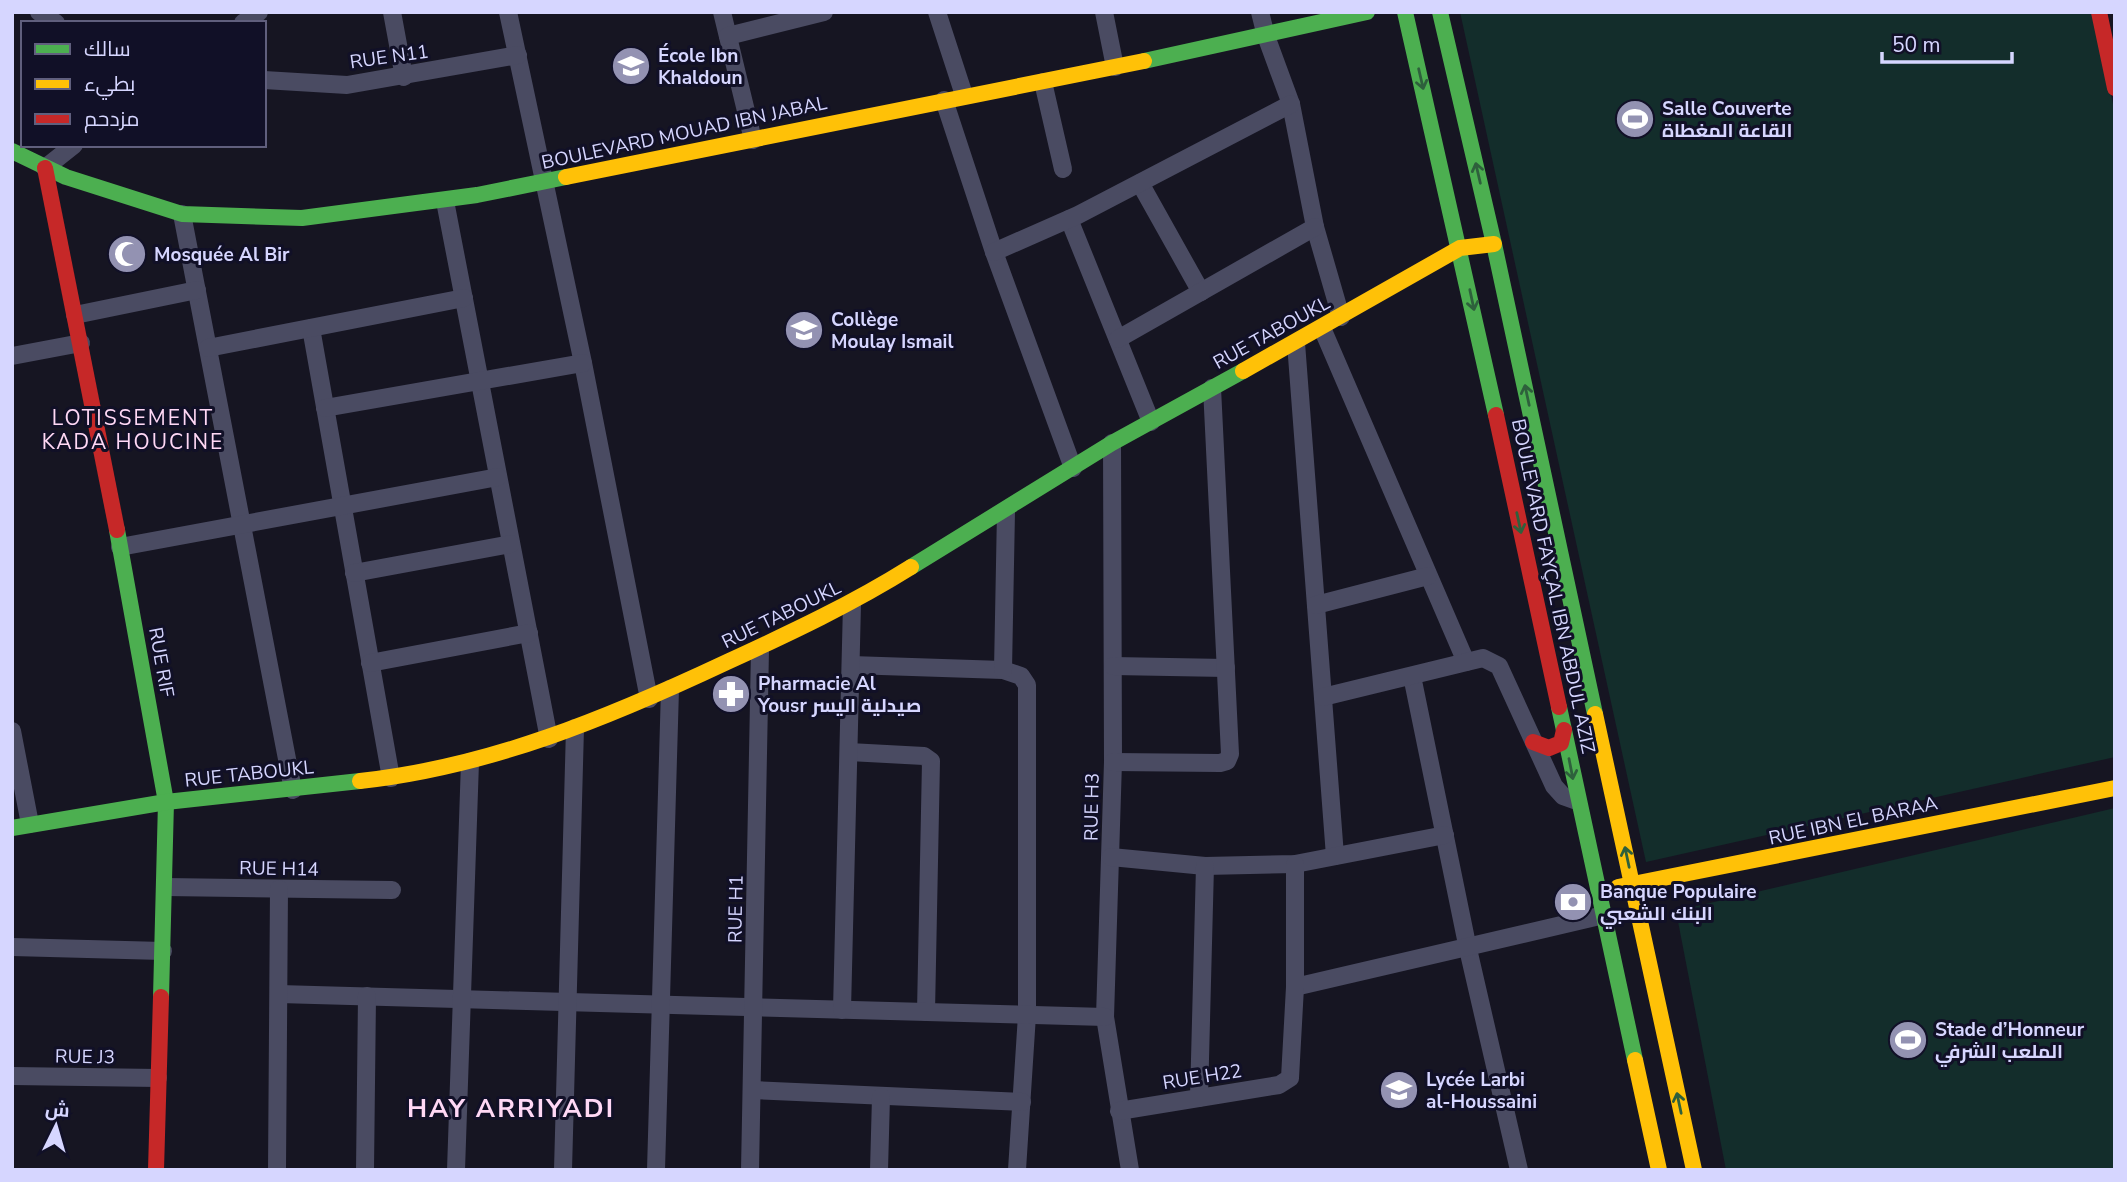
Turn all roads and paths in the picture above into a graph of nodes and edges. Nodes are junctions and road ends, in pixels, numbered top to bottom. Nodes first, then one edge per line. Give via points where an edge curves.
1 (392, 12) edge
2 (508, 12) edge
3 (722, 12) edge
4 (824, 12) edge
5 (937, 12) edge
6 (1104, 12) edge
7 (1260, 12) edge
8 (1367, 12) edge
9 (1405, 12) edge
10 (1440, 12) edge
11 (2099, 12) edge
12 (728, 36) junction
13 (1266, 36) junction
14 (517, 55) junction
15 (1115, 67) junction
16 (404, 77) junction
17 (266, 80) edge
18 (1042, 82) junction
19 (2115, 88) edge
20 (964, 95) junction
21 (944, 100) junction
22 (1291, 104) junction
23 (753, 140) junction
24 (71, 147) edge
25 (12, 151) edge
26 (45, 168) junction
27 (1063, 169) dead end
28 (544, 182) junction
29 (1140, 183) junction
30 (445, 201) junction
31 (182, 214) junction
32 (1069, 219) junction
33 (1315, 227) junction
34 (1494, 244) junction
35 (1460, 248) junction
36 (994, 252) junction
37 (197, 290) junction
38 (1201, 292) junction
39 (464, 298) junction
40 (75, 315) junction
41 (1341, 317) junction
42 (311, 328) junction
43 (1322, 328) junction
44 (1118, 339) junction
45 (1296, 342) junction
46 (81, 343) junction
47 (208, 348) junction
48 (12, 356) edge
49 (583, 362) junction
50 (481, 381) junction
51 (1212, 388) junction
52 (325, 408) junction
53 (1151, 422) junction
54 (1112, 443) junction
55 (1073, 468) junction
56 (498, 477) junction
57 (342, 506) junction
58 (1006, 512) junction
59 (242, 525) junction
60 (511, 544) junction
61 (120, 547) junction
62 (354, 573) junction
63 (1428, 576) junction
64 (852, 604) junction
65 (1316, 605) junction
66 (528, 633) junction
67 (760, 649) junction
68 (1465, 662) junction
69 (370, 663) junction
70 (851, 665) junction
71 (1113, 666) junction
72 (1226, 668) junction
73 (1003, 670) junction
74 (1412, 676) junction
75 (670, 689) junction
76 (1323, 697) junction
77 (649, 699) junction
78 (575, 728) junction
79 (1564, 730) junction
80 (12, 731) edge
81 (549, 739) junction
82 (1534, 742) junction
83 (849, 752) junction
84 (470, 762) junction
85 (1113, 762) junction
86 (391, 778) junction
87 (2115, 788) edge
88 (293, 790) junction
89 (1577, 801) junction
90 (166, 802) junction
91 (30, 824) junction
92 (12, 828) edge
93 (1445, 835) junction
94 (1335, 856) junction
95 (1111, 857) junction
96 (1295, 864) junction
97 (1205, 866) junction
98 (1633, 886) junction
99 (165, 887) junction
100 (279, 889) junction
101 (1599, 889) junction
102 (392, 890) dead end
103 (1604, 915) junction
104 (12, 947) edge
105 (1468, 949) junction
106 (163, 951) junction
107 (1295, 987) junction
108 (279, 994) junction
109 (367, 996) junction
110 (462, 999) junction
111 (568, 1002) junction
112 (662, 1005) junction
113 (754, 1007) junction
114 (842, 1010) junction
115 (926, 1012) junction
116 (1027, 1015) junction
117 (1105, 1017) junction
118 (12, 1076) edge
119 (158, 1078) junction
120 (753, 1090) junction
121 (881, 1097) junction
122 (1199, 1098) junction
123 (1022, 1101) junction
124 (1119, 1111) junction
125 (156, 1170) edge
126 (277, 1170) edge
127 (365, 1170) edge
128 (456, 1170) edge
129 (563, 1170) edge
130 (656, 1170) edge
131 (750, 1170) edge
132 (879, 1170) edge
133 (1017, 1170) edge
134 (1130, 1170) edge
135 (1520, 1170) edge
136 (1659, 1170) edge
137 (1694, 1170) edge

1 - 16 street
2 - 14 street
3 - 12 street
4 - 12 street
5 - 20 street
6 - 15 street
7 - 13 street
8 - 13 main road, BOULEVARD MOUAD IBN JABAL
9 -> 35 main road, BOULEVARD FAYÇAL IBN ABDUL AZIZ
34 -> 10 main road, BOULEVARD FAYÇAL IBN ABDUL AZIZ
11 - 19 main road
12 - 23 street
13 - 15 main road, BOULEVARD MOUAD IBN JABAL
13 - 22 street
14 - 16 street, RUE N11
14 - 28 street
15 - 18 main road, BOULEVARD MOUAD IBN JABAL
16 - 17 street, RUE N11 via 347,85
18 - 20 main road, BOULEVARD MOUAD IBN JABAL
18 - 27 street
20 - 21 main road, BOULEVARD MOUAD IBN JABAL
21 - 23 main road, BOULEVARD MOUAD IBN JABAL
21 - 36 street
22 - 29 street
22 - 33 street
23 - 28 main road, BOULEVARD MOUAD IBN JABAL
24 - 26 street
25 - 26 main road, BOULEVARD MOUAD IBN JABAL
26 - 31 main road, BOULEVARD MOUAD IBN JABAL
26 - 40 main road, RUE RIF
28 - 30 main road, BOULEVARD MOUAD IBN JABAL
28 - 49 street
29 - 32 street
29 - 38 street
30 - 31 main road, BOULEVARD MOUAD IBN JABAL via 302,218
30 - 39 street
31 - 37 street
32 - 36 street
32 - 44 street
33 - 38 street
33 - 41 street
34 - 35 main road, RUE TABOUKL
98 -> 34 main road, BOULEVARD FAYÇAL IBN ABDUL AZIZ
35 - 41 main road, RUE TABOUKL
35 -> 79 main road, BOULEVARD FAYÇAL IBN ABDUL AZIZ
36 - 55 street
37 - 40 street
37 - 47 street
38 - 44 street
39 - 42 street
39 - 50 street
40 - 46 main road, RUE RIF
41 - 43 main road, RUE TABOUKL
42 - 47 street
42 - 52 street
43 - 45 main road, RUE TABOUKL
43 - 63 street
44 - 53 street
45 - 51 main road, RUE TABOUKL
45 - 65 street
46 - 48 street
46 - 61 main road, RUE RIF
47 - 59 street
49 - 50 street
49 - 77 street
50 - 52 street
50 - 56 street
51 - 53 main road, RUE TABOUKL
51 - 72 street
52 - 57 street
53 - 54 main road, RUE TABOUKL
54 - 55 main road, RUE TABOUKL
54 - 71 street, RUE H3
55 - 58 main road, RUE TABOUKL
56 - 57 street
56 - 60 street
57 - 59 street
57 - 62 street
58 - 64 main road, RUE TABOUKL
58 - 73 street
59 - 61 street
59 - 88 street
60 - 62 street
60 - 66 street
61 - 90 main road, RUE RIF
62 - 69 street
63 - 65 street
63 - 68 street
64 - 67 main road, RUE TABOUKL
64 - 70 street
65 - 76 street
66 - 69 street
66 - 81 street
67 - 75 main road, RUE TABOUKL
67 - 113 street, RUE H1
68 - 74 street
68 - 82 street via 1483,658 1499,666
69 - 86 street
70 - 73 street
70 - 83 street
71 - 72 street
71 - 85 street, RUE H3
72 - 85 street via 1232,748 1227,761
73 - 116 street via 1021,676 1027,685
74 - 76 street
74 - 93 street
75 - 77 main road, RUE TABOUKL
75 - 112 street
76 - 94 street
77 - 78 main road, RUE TABOUKL
78 - 81 main road, RUE TABOUKL
78 - 111 street
79 - 82 main road via 1557,746
79 -> 89 main road, BOULEVARD FAYÇAL IBN ABDUL AZIZ
80 - 91 street
81 - 84 main road, RUE TABOUKL
82 - 89 street via 1554,786
83 - 114 street
83 - 115 street via 924,756 931,761
84 - 86 main road, RUE TABOUKL
84 - 110 street
85 - 95 street, RUE H3
86 - 88 main road, RUE TABOUKL
87 - 98 main road, RUE IBN EL BARAA
88 - 90 main road, RUE TABOUKL
89 - 101 main road, BOULEVARD FAYÇAL IBN ABDUL AZIZ
90 - 91 main road, RUE TABOUKL
90 - 99 main road, RUE RIF
91 - 92 main road, RUE TABOUKL
93 - 94 street
93 - 105 street
94 - 96 street
95 - 97 street
95 - 117 street, RUE H3
96 - 97 street
96 - 107 street
97 - 122 street
98 - 101 main road, RUE IBN EL BARAA
137 -> 98 main road, BOULEVARD FAYÇAL IBN ABDUL AZIZ
99 - 100 street, RUE H14
99 - 106 main road, RUE RIF
100 - 102 street, RUE H14
100 - 108 street
101 - 103 main road, BOULEVARD FAYÇAL IBN ABDUL AZIZ
103 - 105 street
103 - 136 main road, BOULEVARD FAYÇAL IBN ABDUL AZIZ
104 - 106 street
105 - 107 street
105 - 135 street
106 - 119 main road, RUE RIF
107 - 122 street, RUE H22 via 1290,1078 1279,1085
108 - 109 street
108 - 126 street
109 - 110 street
109 - 127 street
110 - 111 street
110 - 128 street
111 - 112 street
111 - 129 street
112 - 113 street
112 - 130 street
113 - 114 street
113 - 120 street, RUE H1
114 - 115 street
115 - 116 street
116 - 117 street
116 - 123 street
117 - 124 street, RUE H3
118 - 119 street, RUE J3
119 - 125 main road, RUE RIF
120 - 121 street
120 - 131 street, RUE H1
121 - 123 street
121 - 132 street
122 - 124 street, RUE H22
123 - 133 street
124 - 134 street, RUE H3

